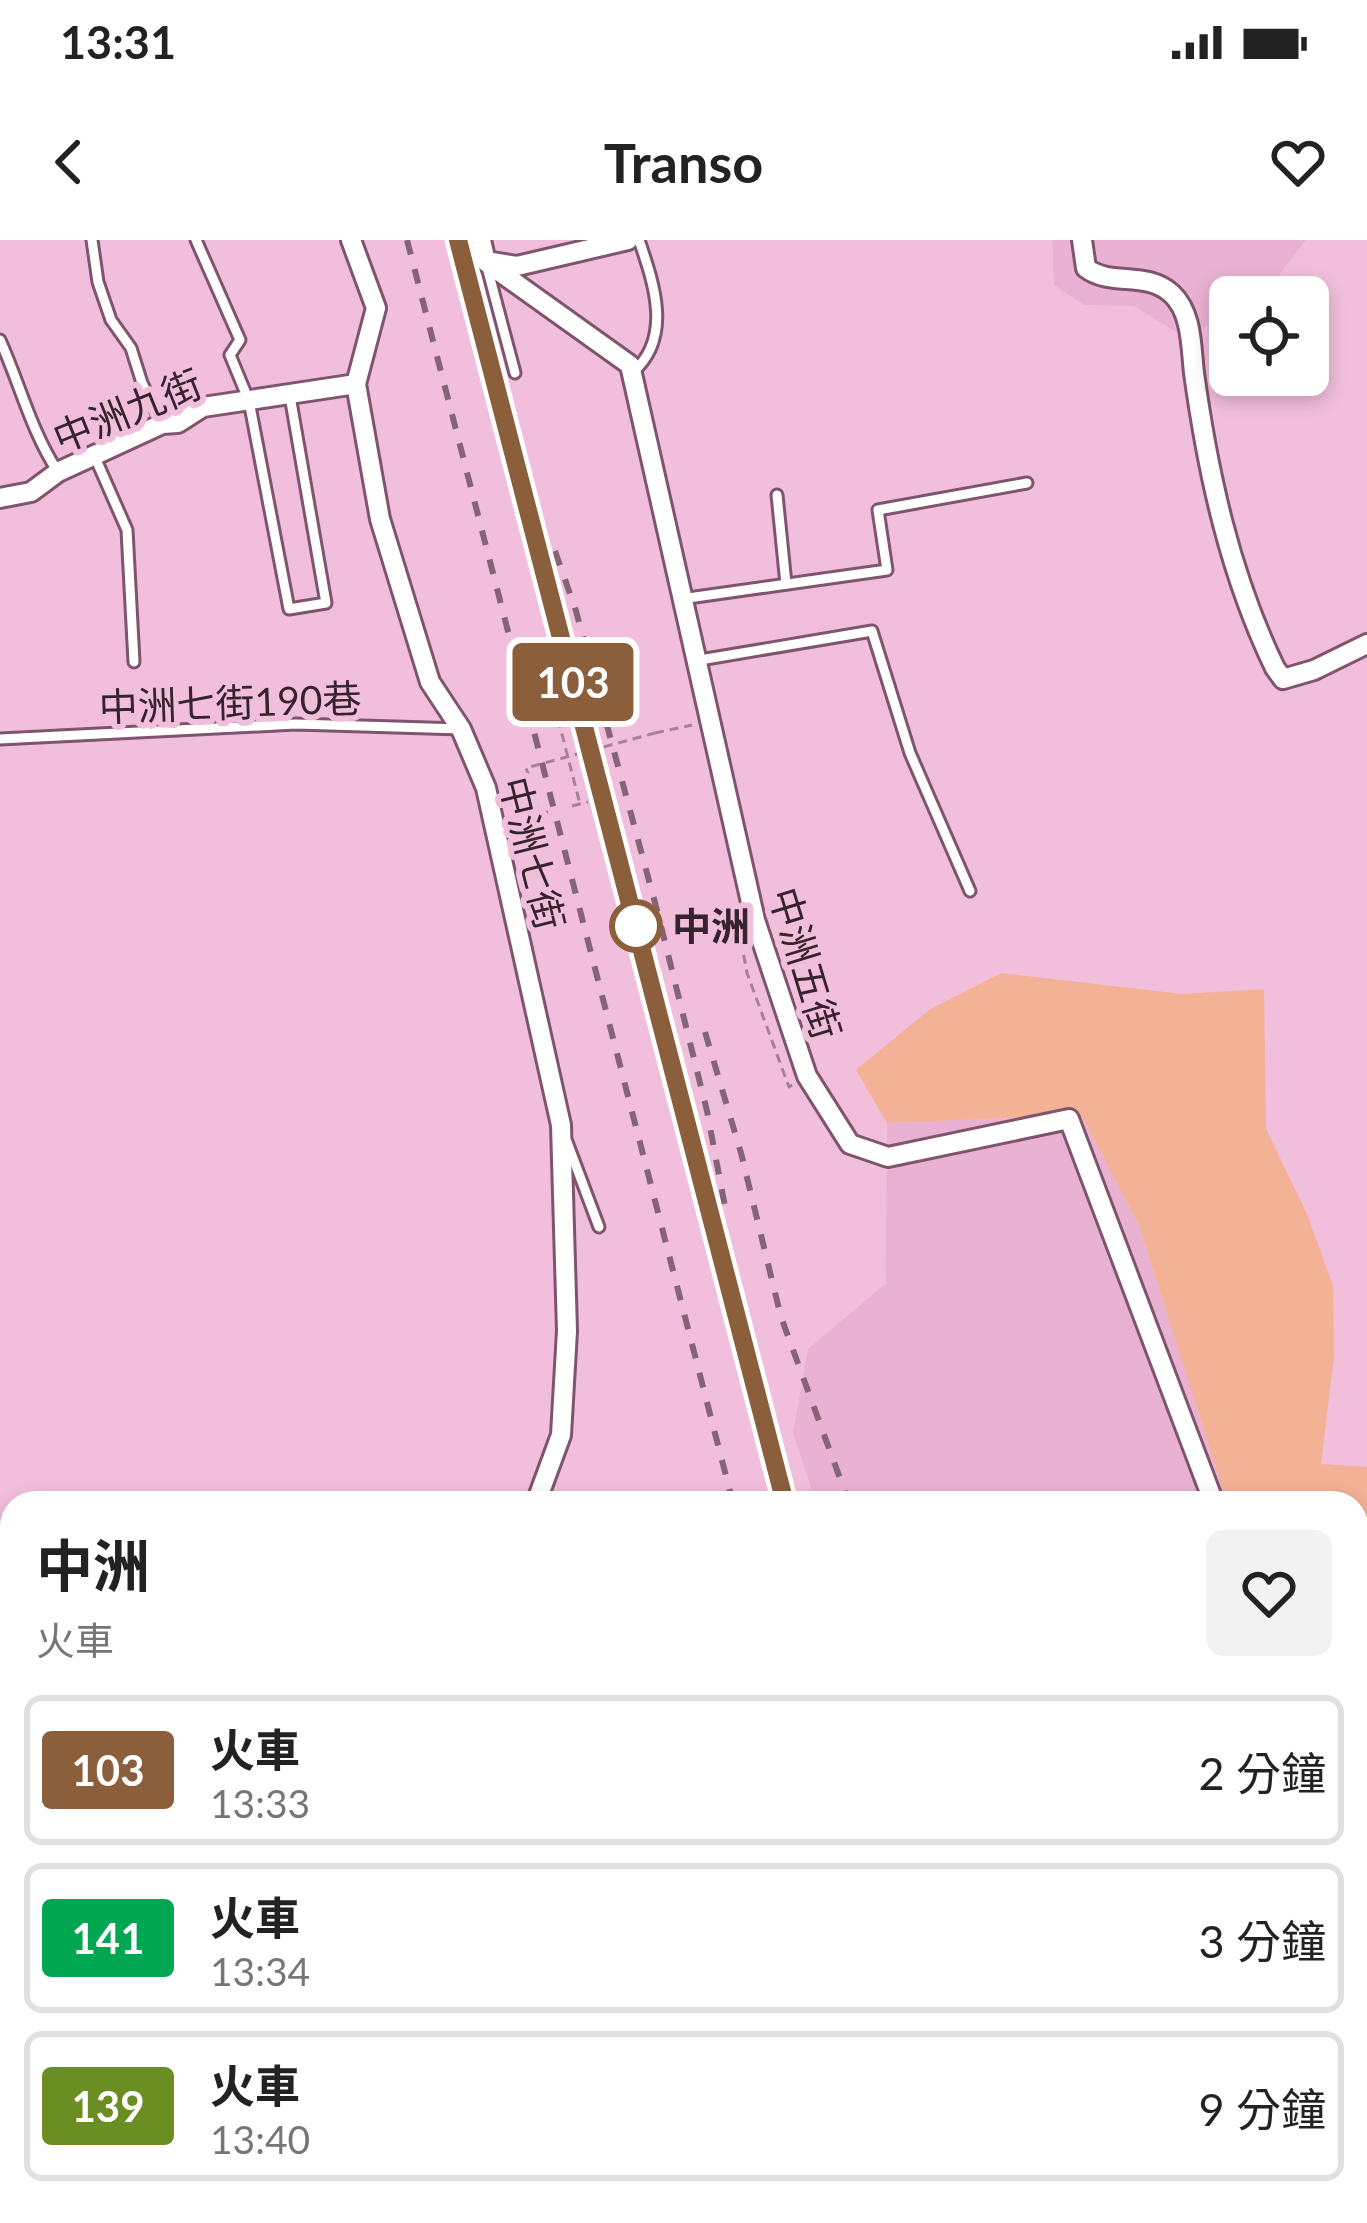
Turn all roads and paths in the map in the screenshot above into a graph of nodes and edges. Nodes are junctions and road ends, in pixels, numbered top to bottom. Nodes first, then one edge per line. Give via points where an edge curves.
1 (92, 240) edge
2 (196, 240) edge
3 (351, 240) edge
4 (481, 240) edge
5 (628, 240) edge
6 (639, 240) edge
7 (1082, 240) edge
8 (486, 262) junction
9 (0, 340) edge
10 (515, 373) dead end
11 (632, 374) junction
12 (356, 384) junction
13 (290, 396) junction
14 (249, 401) junction
15 (162, 424) junction
16 (94, 455) junction
17 (58, 472) junction
18 (1027, 483) dead end
19 (777, 495) dead end
20 (0, 499) edge
21 (786, 584) junction
22 (681, 599) junction
23 (1367, 644) edge
24 (694, 661) junction
25 (134, 662) dead end
26 (584, 712) dead end
27 (566, 717) dead end
28 (550, 721) dead end
29 (559, 723) junction
30 (693, 724) dead end
31 (461, 729) junction
32 (0, 739) edge
33 (601, 748) junction
34 (567, 757) junction
35 (606, 796) dead end
36 (588, 802) dead end
37 (580, 804) junction
38 (572, 806) dead end
39 (548, 812) dead end
40 (970, 891) dead end
41 (561, 1125) junction
42 (599, 1227) dead end
43 (540, 1491) edge
44 (1209, 1491) edge

1 - 15 lane via 111,320
2 - 14 lane via 240,340 230,356
3 - 12 street, 中洲七街 via 376,308
4 - 8 street
5 - 8 street via 517,266
6 - 11 lane via 658,309 646,361
7 - 23 street via 1086,268 1153,280 1187,317 1228,546 1275,668 1283,679
8 - 10 lane
8 - 11 street
9 - 17 lane
11 - 22 street, 中洲五街
12 - 13 street, 中洲九街
12 - 31 street, 中洲七街 via 380,520 430,682
13 - 14 street, 中洲九街
13 - 14 lane via 326,603 290,609
14 - 15 street, 中洲九街
15 - 16 street, 中洲九街
16 - 17 street, 中洲九街
16 - 25 lane via 128,530
17 - 20 street, 中洲九街 via 31,492
18 - 21 lane via 878,510 887,570
19 - 21 lane
21 - 22 lane
22 - 24 street, 中洲五街
24 - 40 lane via 872,631 910,753
24 - 44 street, 中洲五街 via 755,920 807,1076 850,1144 888,1156 1069,1119
26 - 33 path via 594,710
27 - 29 path
28 - 29 path
29 - 34 path
30 - 33 path, bridge
31 - 32 lane, 中洲七街190巷 via 296,724
31 - 41 street, 中洲七街 via 486,788
33 - 34 path, bridge
33 - 35 path via 617,794
34 - 37 path
34 - 39 path, bridge via 526,768 538,814
36 - 37 path
37 - 38 path
41 - 42 lane
41 - 43 street, 中洲七街 via 561,1435

